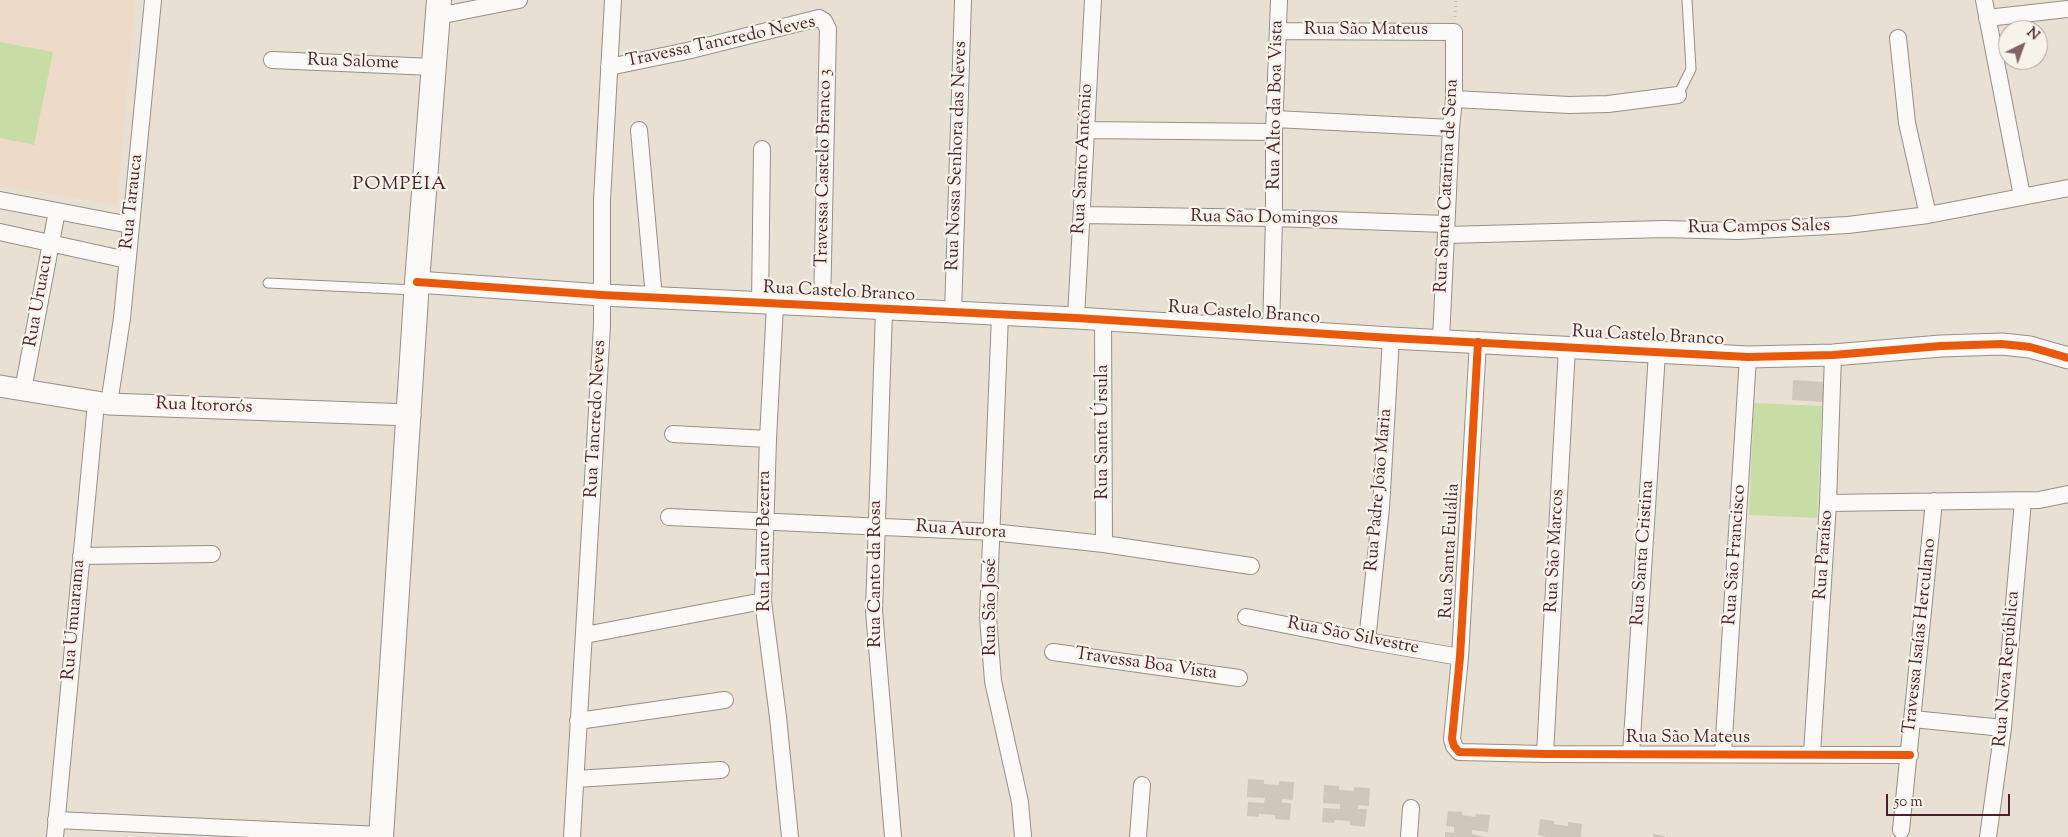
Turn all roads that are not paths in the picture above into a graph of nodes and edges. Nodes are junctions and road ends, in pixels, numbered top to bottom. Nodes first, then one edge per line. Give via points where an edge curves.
1 (153, 0) edge
2 (519, 0) edge
3 (613, 0) edge
4 (963, 0) edge
5 (1093, 0) edge
6 (1279, 0) edge
7 (1686, 0) edge
8 (1984, 0) edge
9 (438, 8) edge
10 (2068, 9) edge
11 (1987, 18) junction
12 (828, 29) joint
13 (1278, 31) junction
14 (1454, 32) joint
15 (1898, 38) dead end
16 (272, 60) dead end
17 (433, 66) junction
18 (609, 67) junction
19 (1678, 95) joint
20 (1454, 99) junction
21 (1274, 126) junction
22 (1451, 128) junction
23 (639, 130) dead end
24 (1086, 130) junction
25 (762, 149) dead end
26 (2068, 188) edge
27 (2022, 196) junction
28 (0, 200) edge
29 (57, 211) junction
30 (1082, 214) junction
31 (1928, 215) junction
32 (1274, 218) junction
33 (130, 225) junction
34 (1446, 230) junction
35 (0, 232) edge
36 (50, 242) junction
37 (127, 260) junction
38 (268, 283) dead end
39 (416, 286) junction
40 (602, 295) junction
41 (654, 298) junction
42 (767, 304) junction
43 (822, 307) junction
44 (884, 310) junction
45 (953, 312) junction
46 (1000, 315) junction
47 (1076, 318) junction
48 (1103, 319) junction
49 (1271, 331) junction
50 (1391, 338) junction
51 (1441, 340) junction
52 (1478, 342) junction
53 (1568, 347) junction
54 (1657, 353) junction
55 (1833, 356) junction
56 (1748, 357) junction
57 (2068, 358) edge
58 (0, 386) edge
59 (23, 390) junction
60 (103, 403) junction
61 (410, 415) junction
62 (673, 434) dead end
63 (768, 439) junction
64 (2068, 494) edge
65 (1934, 501) junction
66 (2023, 501) junction
67 (1828, 503) junction
68 (669, 517) dead end
69 (765, 521) junction
70 (876, 526) junction
71 (992, 532) junction
72 (1104, 544) junction
73 (212, 554) dead end
74 (81, 556) junction
75 (1251, 566) dead end
76 (763, 601) junction
77 (1246, 617) dead end
78 (585, 635) junction
79 (1366, 641) junction
80 (1053, 652) dead end
81 (1460, 657) junction
82 (1238, 678) dead end
83 (725, 700) dead end
84 (1913, 719) junction
85 (578, 721) junction
86 (2003, 728) junction
87 (1466, 753) joint
88 (1545, 754) junction
89 (1631, 754) junction
90 (1723, 754) junction
91 (1812, 754) junction
92 (1910, 755) junction
93 (721, 770) dead end
94 (576, 779) junction
95 (1142, 785) dead end
96 (1412, 808) dead end
97 (56, 820) junction
98 (1901, 830) dead end
99 (206, 832) edge
100 (381, 836) edge
101 (55, 837) edge
102 (572, 837) edge
103 (790, 837) edge
104 (893, 837) edge
105 (1023, 837) edge
106 (1138, 837) edge
107 (1409, 837) edge
108 (1988, 837) edge

1 - 33 street, Rua Tarauca
2 - 9 street
3 - 18 street, Rua Tancredo Neves
4 - 45 street, Rua Nossa Senhora das Neves
5 - 24 street, Rua Santo Antônio
6 - 13 street, Rua Alto da Boa Vista
7 - 19 lane via 1690,69
8 - 11 street
9 - 17 main road
10 - 11 street
11 - 27 street
12 - 18 street, Travessa Tancredo Neves via 820,18
12 - 43 street, Travessa Castelo Branco 3
13 - 14 street, Rua São Mateus
13 - 21 street, Rua Alto da Boa Vista
14 - 20 street, Rua Santa Catarina de Sena
15 - 31 street via 1908,123
16 - 17 street, Rua Salome
17 - 39 main road
18 - 40 street, Rua Tancredo Neves via 602,200
19 - 20 street via 1608,104 1569,105
20 - 22 street, Rua Santa Catarina de Sena
21 - 22 street
21 - 24 street
21 - 32 street, Rua Alto da Boa Vista
22 - 34 street, Rua Santa Catarina de Sena
23 - 41 street
24 - 30 street, Rua Santo Antônio
25 - 42 street, Rua Lauro Bezerra
26 - 27 street, Rua Campos Sales
27 - 31 street, Rua Campos Sales
28 - 29 street
29 - 33 street
29 - 36 street, Rua Uruacu
30 - 32 street, Rua São Domingos
30 - 47 street, Rua Santo Antônio
31 - 34 street, Rua Campos Sales via 1848,225 1738,231
32 - 34 street, Rua São Domingos
32 - 49 street, Rua Alto da Boa Vista
33 - 37 street, Rua Tarauca
34 - 51 street, Rua Santa Catarina de Sena
35 - 36 street
36 - 37 street
36 - 59 street, Rua Uruacu
37 - 60 street, Rua Tarauca via 122,318
38 - 39 lane
39 - 40 street, Rua Castelo Branco
39 - 61 main road
40 - 41 street, Rua Castelo Branco
40 - 78 street, Rua Tancredo Neves
41 - 42 street, Rua Castelo Branco
42 - 43 street, Rua Castelo Branco
42 - 63 street, Rua Lauro Bezerra
43 - 44 street, Rua Castelo Branco
44 - 45 street, Rua Castelo Branco
44 - 70 street, Rua Canto da Rosa
45 - 46 street, Rua Castelo Branco
46 - 47 street, Rua Castelo Branco
46 - 71 street, Rua São José
47 - 48 street, Rua Castelo Branco
48 - 49 street, Rua Castelo Branco
48 - 72 street, Rua Santa Úrsula
49 - 50 street, Rua Castelo Branco
50 - 51 street, Rua Castelo Branco
50 - 79 street, Rua Padre João Maria via 1381,508
51 - 52 street, Rua Castelo Branco
52 - 53 street, Rua Castelo Branco
52 - 81 street, Rua Santa Eulália
53 - 54 street, Rua Castelo Branco
53 - 88 street, Rua São Marcos
54 - 56 street, Rua Castelo Branco
54 - 89 street, Rua Santa Cristina
55 - 56 street, Rua Castelo Branco
55 - 57 street, Rua Castelo Branco via 2002,344 2030,347
55 - 67 street, Rua Paraíso
56 - 90 street, Rua São Francisco
58 - 59 street, Rua Itororós
59 - 60 street, Rua Itororós
60 - 61 street, Rua Itororós
60 - 74 street, Rua Umuarama
61 - 100 main road
62 - 63 street
63 - 69 street, Rua Lauro Bezerra
64 - 66 street
65 - 66 street
65 - 67 street
65 - 84 street, Travessa Isaías Herculano
66 - 86 street, Rua Nova República
67 - 91 street, Rua Paraíso
68 - 69 street, Rua Aurora
69 - 70 street, Rua Aurora
69 - 76 street, Rua Lauro Bezerra
70 - 71 street, Rua Aurora
70 - 104 street, Rua Canto da Rosa via 874,611
71 - 72 street, Rua Aurora
71 - 105 street, Rua São José via 988,617 993,681 1020,802
72 - 75 street, Rua Aurora
73 - 74 street
74 - 97 street, Rua Umuarama
76 - 78 street
76 - 103 street, Rua Lauro Bezerra
77 - 79 street, Rua São Silvestre
78 - 85 street, Rua Tancredo Neves
79 - 81 street, Rua São Silvestre
80 - 82 street, Travessa Boa Vista
81 - 87 street, Rua Santa Eulália via 1452,739 1459,752
83 - 85 street
84 - 86 street
84 - 92 street, Travessa Isaías Herculano
85 - 94 street, Rua Tancredo Neves
86 - 108 street, Rua Nova República
87 - 88 street, Rua São Mateus
88 - 89 street, Rua São Mateus
89 - 90 street, Rua São Mateus
90 - 91 street, Rua São Mateus
91 - 92 street, Rua São Mateus
92 - 98 street, Travessa Isaías Herculano
93 - 94 street
94 - 102 street, Rua Tancredo Neves
95 - 106 street
96 - 107 street
97 - 99 street
97 - 101 street, Rua Umuarama
99 - 100 street

